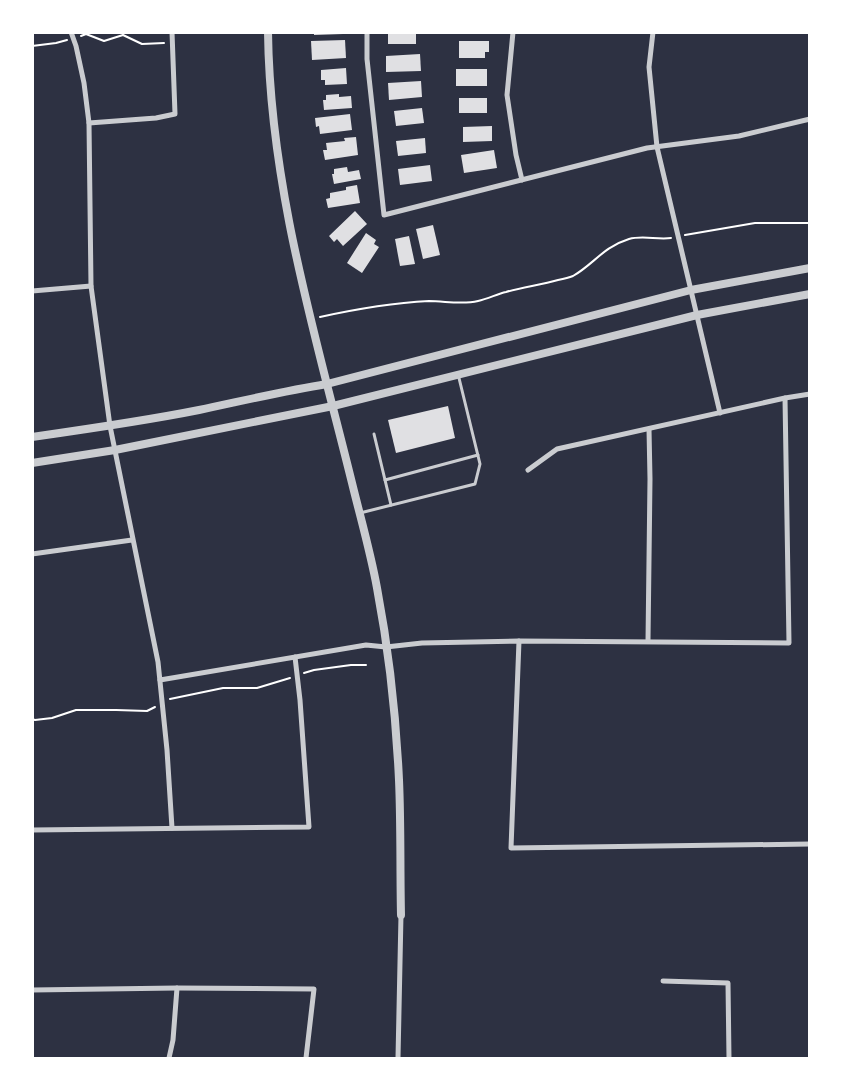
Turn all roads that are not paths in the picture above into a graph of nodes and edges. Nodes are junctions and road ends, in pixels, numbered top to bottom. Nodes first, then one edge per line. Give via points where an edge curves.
1 (172, 32) edge
2 (268, 32) edge
3 (367, 32) edge
4 (513, 32) edge
5 (653, 32) edge
6 (72, 35) edge
7 (810, 119) edge
8 (89, 123) junction
9 (657, 147) junction
10 (522, 180) junction
11 (810, 268) edge
12 (91, 286) junction
13 (691, 290) junction
14 (32, 291) edge
15 (810, 294) edge
16 (697, 315) junction
17 (458, 374) junction
18 (327, 384) junction
19 (810, 394) edge
20 (785, 398) junction
21 (333, 406) junction
22 (720, 413) junction
23 (110, 426) junction
24 (649, 429) junction
25 (374, 434) dead end
26 (32, 436) edge
27 (115, 450) junction
28 (478, 454) junction
29 (32, 463) edge
30 (528, 470) dead end
31 (385, 480) junction
32 (392, 505) junction
33 (360, 513) junction
34 (132, 540) junction
35 (32, 554) edge
36 (519, 641) junction
37 (648, 641) junction
38 (386, 647) junction
39 (294, 657) junction
40 (160, 680) junction
41 (172, 828) junction
42 (32, 830) edge
43 (810, 844) edge
44 (401, 915) joint
45 (663, 981) dead end
46 (177, 988) junction
47 (32, 990) edge
48 (169, 1058) edge
49 (306, 1058) edge
50 (398, 1058) edge
51 (728, 1058) edge

1 - 8 street via 175,114
2 - 18 street via 281,176 295,254
3 - 10 street via 384,215
4 - 10 street via 507,95
5 - 9 street via 649,67
6 - 8 street via 84,83
7 - 9 street via 739,136
8 - 12 street
9 - 10 street
9 - 13 street
11 - 13 street
12 - 14 street
12 - 23 street
13 - 16 street
13 - 18 street
15 - 16 street
16 - 17 street
16 - 22 street
17 - 21 street
17 - 28 lane
18 - 21 street
18 - 23 street
19 - 20 street
20 - 22 street
20 - 37 street via 789,643
21 - 27 street
21 - 33 street
22 - 24 street
23 - 26 street
23 - 27 street
24 - 30 street via 557,449
24 - 37 street
25 - 31 lane
27 - 29 street
27 - 34 street
28 - 31 lane
28 - 32 lane via 480,464 475,484
31 - 32 lane
32 - 33 lane
33 - 38 street
34 - 35 street
34 - 40 street
36 - 37 street
36 - 38 street via 422,642
36 - 43 street via 511,848
38 - 39 street via 366,645
38 - 44 street via 399,774
39 - 40 street
39 - 41 street via 309,827
40 - 41 street
41 - 42 street
44 - 50 street
45 - 51 street via 728,983
46 - 47 street
46 - 48 street
46 - 49 street via 314,989

